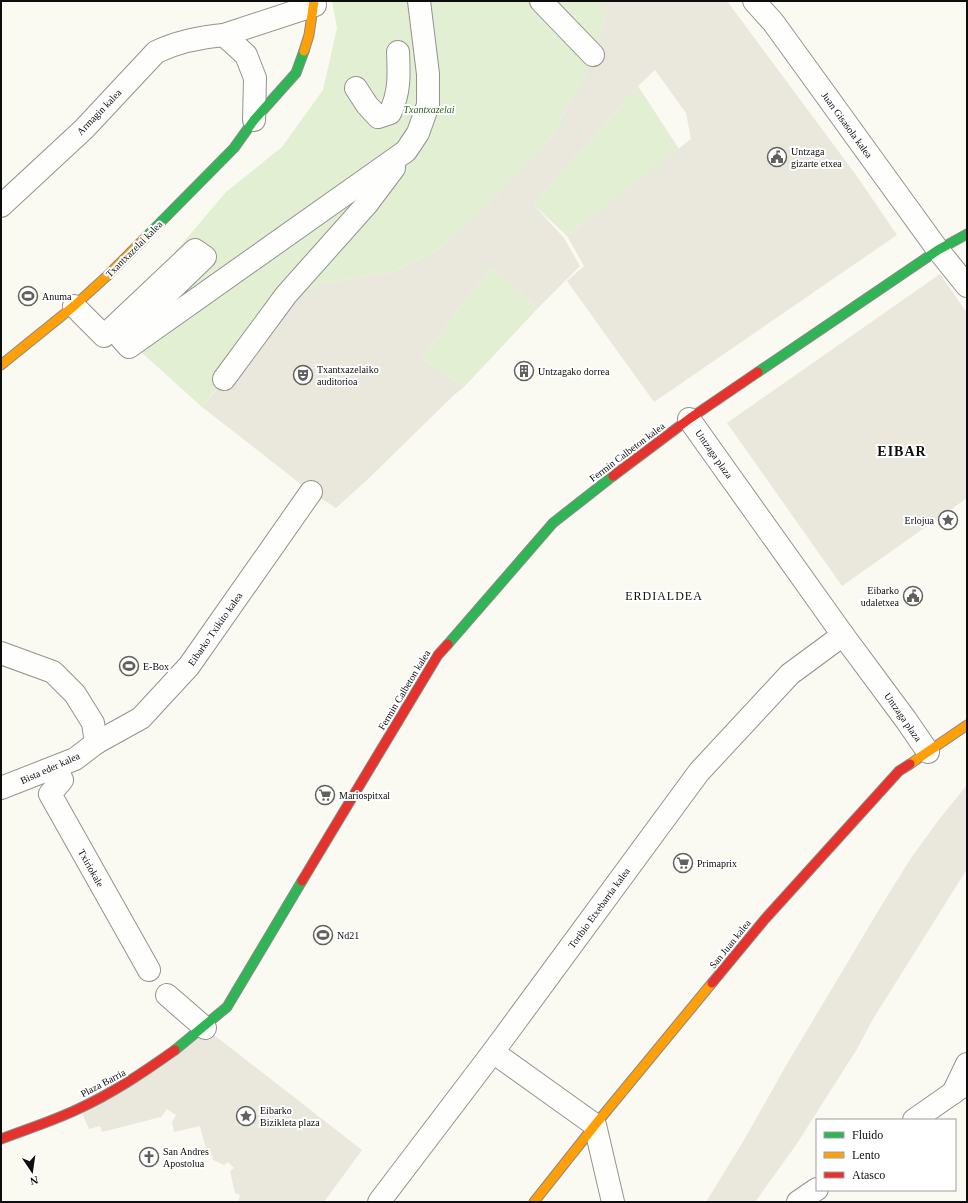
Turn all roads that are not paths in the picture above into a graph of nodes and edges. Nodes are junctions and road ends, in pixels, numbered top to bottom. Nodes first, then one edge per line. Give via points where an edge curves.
1 (419, 1) edge
2 (541, 1) edge
3 (754, 1) edge
4 (314, 3) edge
5 (215, 36) junction
6 (398, 52) dead end
7 (593, 55) dead end
8 (356, 88) dead end
9 (254, 120) junction
10 (406, 151) junction
11 (1, 206) edge
12 (967, 234) edge
13 (938, 250) junction
14 (967, 286) edge
15 (74, 306) junction
16 (1, 365) edge
17 (224, 379) dead end
18 (690, 419) junction
19 (311, 492) dead end
20 (843, 635) junction
21 (1, 653) edge
22 (967, 724) edge
23 (96, 743) junction
24 (928, 752) junction
25 (56, 767) junction
26 (1, 788) edge
27 (149, 970) dead end
28 (167, 995) dead end
29 (204, 1028) junction
30 (493, 1052) junction
31 (967, 1064) edge
32 (960, 1088) edge
33 (915, 1119) edge
34 (595, 1125) junction
35 (1, 1139) edge
36 (816, 1190) edge
37 (379, 1202) edge
38 (534, 1202) edge
39 (613, 1202) edge
40 (798, 1202) edge

1 - 10 street via 428,74 428,105 418,133
2 - 7 street
3 - 13 street, Juan Gisasola kalea
4 - 5 street, Txantxazelai kalea
4 - 9 street, Txantxazelai kalea via 308,35 296,73
5 - 9 street via 246,55 255,78
5 - 11 street, Armagin kalea via 168,46 156,52 84,129
6 - 8 street via 399,79 396,101 390,113 378,116
9 - 15 street, Txantxazelai kalea via 234,148
10 - 15 street via 129,347 121,338 205,257 196,250 104,336
10 - 17 street via 367,204 286,295
12 - 13 street, Untzaga plaza
13 - 14 street
13 - 18 street, Untzaga plaza
15 - 16 street, Txantxazelai kalea
18 - 20 street, Untzaga plaza
18 - 29 street, Fermin Calbeton kalea via 553,523 438,655 227,1007
19 - 23 street, Eibarko Txikito kalea via 189,666 141,718
20 - 24 street, Untzaga plaza
20 - 30 street, Toribio Etxebarria kalea via 790,674 699,772
21 - 23 street via 53,672 75,694 93,722
22 - 24 street, San Juan kalea
23 - 25 street, Bista eder kalea via 75,759
24 - 34 street, San Juan kalea via 899,771 765,920
25 - 26 street, Bista eder kalea
25 - 27 street, Txiriokale via 62,780 50,794
28 - 29 street
29 - 35 street, Plaza Barria via 135,1078 80,1108
30 - 34 street
30 - 37 street, Toribio Etxebarria kalea
31 - 32 street
32 - 33 street
34 - 38 street, San Juan kalea
34 - 39 street
36 - 40 street

